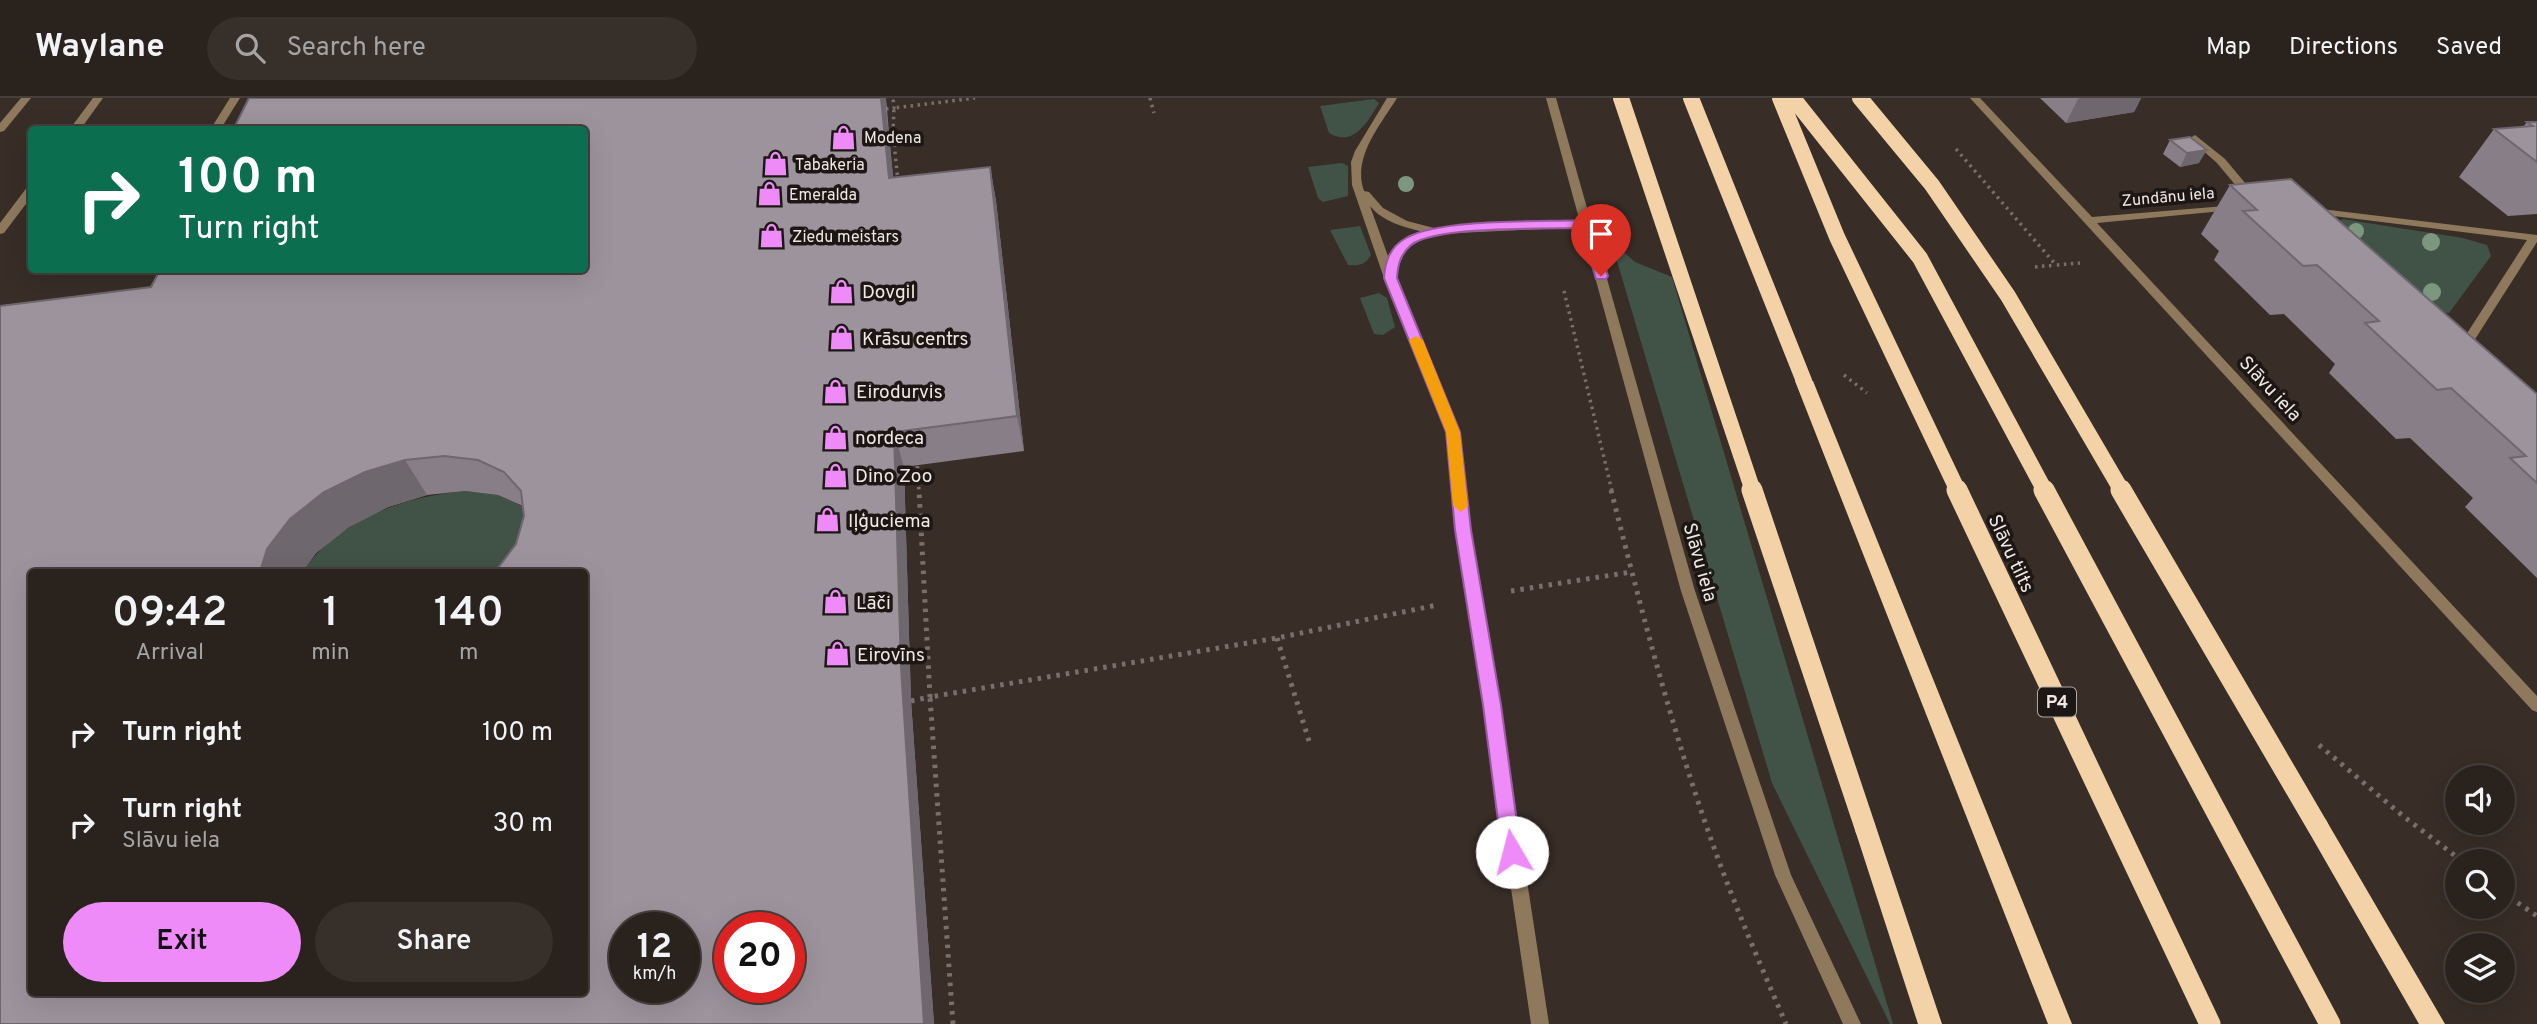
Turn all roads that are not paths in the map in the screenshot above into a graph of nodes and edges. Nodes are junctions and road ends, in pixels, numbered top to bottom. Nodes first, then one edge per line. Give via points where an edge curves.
1 (26, 98) edge
2 (98, 98) edge
3 (235, 98) edge
4 (1392, 98) edge
5 (1551, 98) edge
6 (1620, 98) edge
7 (1691, 98) edge
8 (1780, 98) edge
9 (1793, 98) edge
10 (1860, 98) edge
11 (1975, 98) edge
12 (78, 126) edge
13 (218, 126) edge
14 (0, 129) edge
15 (2195, 138) edge
16 (1357, 185) junction
17 (28, 193) edge
18 (2089, 221) junction
19 (1587, 224) junction
20 (2312, 227) edge
21 (0, 231) edge
22 (1434, 231) junction
23 (2535, 238) edge
24 (1390, 278) junction
25 (2448, 346) edge
26 (2458, 356) junction
27 (2468, 365) edge
28 (2537, 706) edge
29 (1539, 1024) edge
30 (1852, 1024) edge
31 (1930, 1024) edge
32 (2060, 1024) edge
33 (2210, 1024) edge
34 (2330, 1024) edge
35 (2434, 1024) edge

1 - 14 street
2 - 12 street
3 - 13 street
4 - 16 street via 1360,151
5 - 19 street, Slāvu iela
6 - 31 highway, bridge
7 - 32 highway, bridge
8 - 33 highway, Slāvu tilts / P4, bridge via 1837,237
9 - 34 highway, bridge via 1920,258
10 - 35 highway, bridge via 1932,186 2008,296
11 - 18 street, Slāvu iela
15 - 18 street, Zundānu iela via 2258,205
16 - 22 street via 1379,209 1403,223
16 - 24 street
17 - 21 street
18 - 28 street, Slāvu iela
19 - 22 street
19 - 30 street, Slāvu iela via 1688,591 1783,874
20 - 23 street via 2303,214
22 - 24 street via 1408,241 1392,259
23 - 26 street
24 - 29 street via 1453,432 1473,597
25 - 26 street
26 - 27 street

